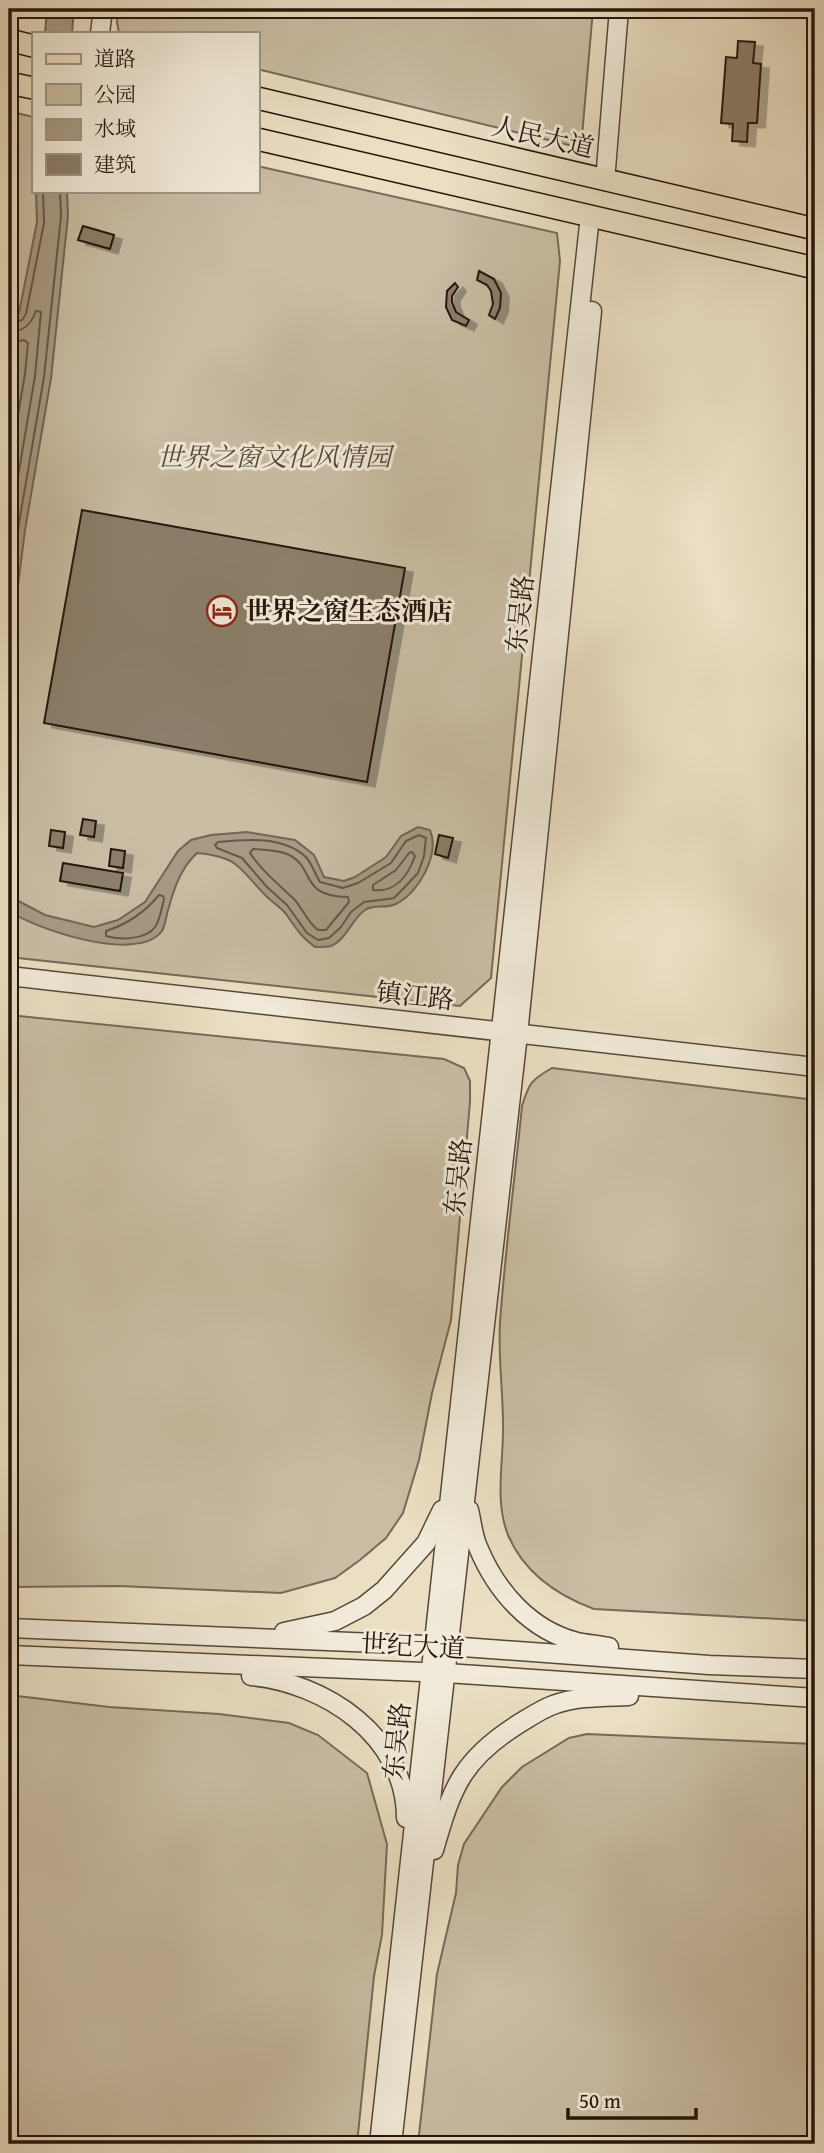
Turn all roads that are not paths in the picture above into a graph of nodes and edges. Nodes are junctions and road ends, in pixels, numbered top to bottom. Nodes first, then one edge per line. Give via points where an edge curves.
1 (103, 9) edge
2 (113, 9) edge
3 (620, 9) edge
4 (100, 32) edge
5 (110, 32) edge
6 (9, 40) edge
7 (32, 46) edge
8 (9, 83) edge
9 (32, 88) edge
10 (259, 99) edge
11 (259, 139) edge
12 (605, 181) junction
13 (596, 218) junction
14 (815, 229) edge
15 (815, 268) edge
16 (9, 976) edge
17 (509, 1033) junction
18 (815, 1067) edge
19 (458, 1495) junction
20 (9, 1628) edge
21 (240, 1638) junction
22 (441, 1645) junction
23 (9, 1655) edge
24 (87, 1659) junction
25 (709, 1665) junction
26 (815, 1669) edge
27 (438, 1673) junction
28 (704, 1692) junction
29 (815, 1698) edge
30 (413, 1897) junction
31 (379, 2144) edge
32 (392, 2144) edge

1 - 4 street
2 - 5 street
3 - 12 street
6 - 7 main road
8 - 9 main road
10 - 12 main road, 人民大道
11 - 13 main road
12 - 14 main road, 人民大道
13 - 15 main road
13 - 17 street, 东吴路
16 - 17 street, 镇江路
17 - 18 street, 镇江路
17 - 19 street, 东吴路
19 - 21 street via 426,1543 364,1606 303,1629
19 - 22 street, 东吴路
19 - 25 street via 492,1575 530,1620 576,1642
20 - 21 street, 世纪大道
21 - 22 street, 世纪大道
22 - 25 street, 世纪大道
22 - 27 street, 东吴路
23 - 24 street, 世纪大道
24 - 27 street, 世纪大道
24 - 30 street via 269,1677 336,1703 380,1743 397,1773 406,1800
25 - 26 street, 世纪大道
27 - 28 street, 世纪大道
27 - 30 street, 东吴路
28 - 29 street, 世纪大道
28 - 30 street via 579,1699 552,1705 500,1736 464,1773
30 - 31 street, 东吴路
30 - 32 street, 东吴路

